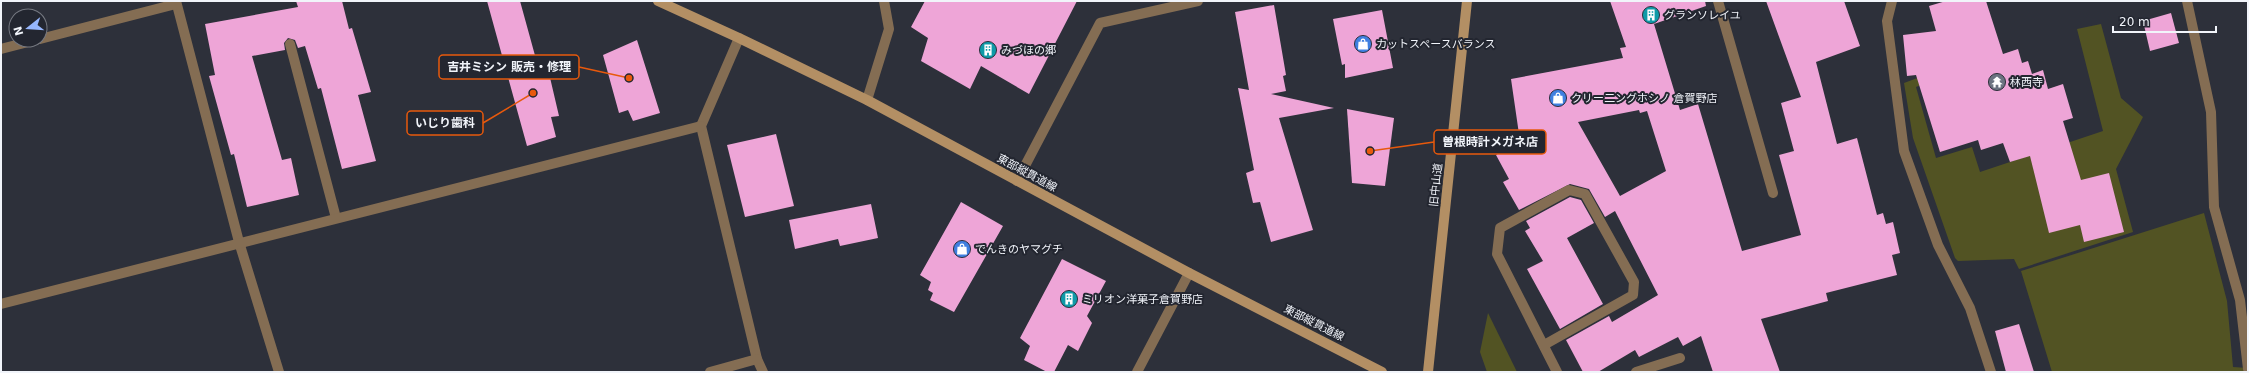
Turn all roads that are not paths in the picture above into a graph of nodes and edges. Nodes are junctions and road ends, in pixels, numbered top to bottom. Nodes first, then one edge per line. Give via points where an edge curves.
1 (658, 1) edge
2 (884, 1) edge
3 (1198, 1) edge
4 (1467, 1) edge
5 (1718, 1) edge
6 (1892, 1) edge
7 (2187, 1) edge
8 (176, 3) edge
9 (48, 37) edge
10 (739, 38) junction
11 (290, 44) dead end
12 (867, 100) junction
13 (701, 126) junction
14 (1017, 181) junction
15 (1773, 193) dead end
16 (336, 218) junction
17 (239, 242) junction
18 (1189, 273) junction
19 (1, 304) edge
20 (1544, 345) junction
21 (1680, 358) dead end
22 (757, 359) junction
23 (2248, 369) edge
24 (279, 372) edge
25 (710, 372) edge
26 (763, 372) edge
27 (1137, 372) edge
28 (1382, 372) edge
29 (1428, 372) edge
30 (1557, 372) edge
31 (1636, 372) edge
32 (1991, 372) edge

1 - 10 street, 東部縦貫道線
2 - 12 street via 889,29
3 - 14 street via 1100,23
4 - 29 street, 旧中山道
5 - 15 street
6 - 32 street via 1886,21 1904,152 1938,245 1970,308
7 - 23 street via 2210,112 2214,207 2240,300
8 - 9 street
8 - 17 street
10 - 12 street, 東部縦貫道線
10 - 13 street
11 - 16 street
12 - 14 street, 東部縦貫道線
13 - 16 street
13 - 22 street
14 - 18 street, 東部縦貫道線
16 - 17 street
17 - 19 street
17 - 24 street
18 - 27 street
18 - 28 street, 東部縦貫道線
20 - 20 street via 1497,254 1500,228 1569,190 1585,194 1634,282 1633,295
20 - 30 street
21 - 31 street
22 - 25 street
22 - 26 street

